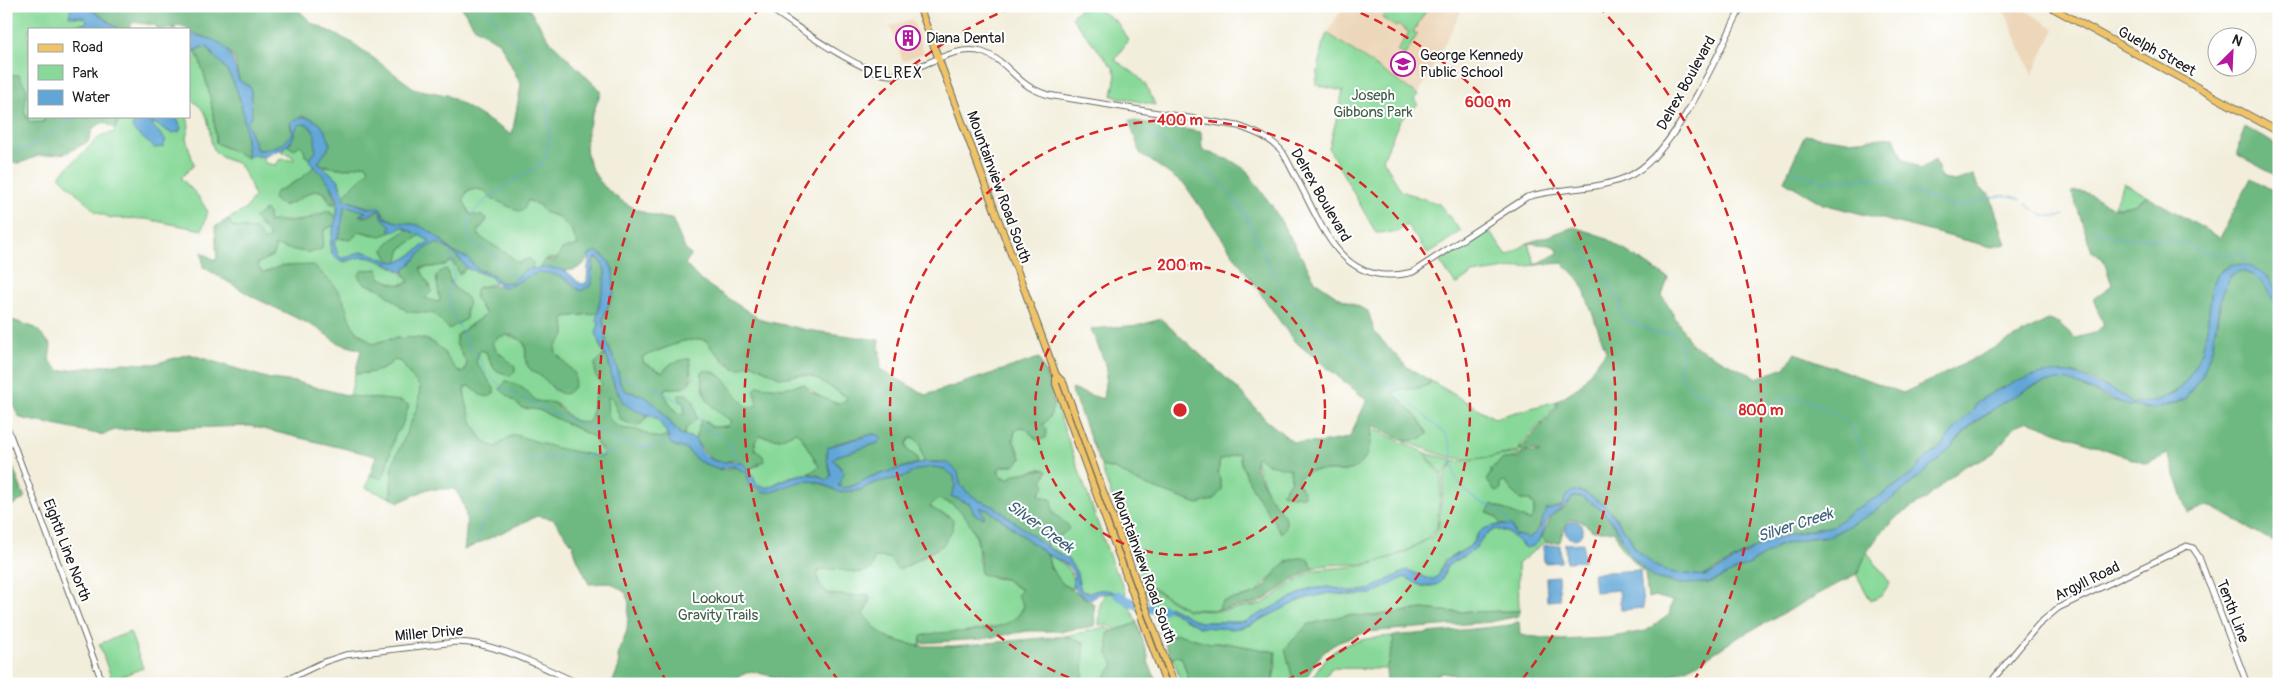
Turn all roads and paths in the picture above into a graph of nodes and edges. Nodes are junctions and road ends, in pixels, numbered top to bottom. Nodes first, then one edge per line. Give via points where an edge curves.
1 (767, 6) edge
2 (919, 6) edge
3 (1742, 6) edge
4 (2049, 6) edge
5 (939, 59) junction
6 (2279, 132) edge
7 (1056, 376) junction
8 (6, 424) edge
9 (2193, 548) joint
10 (103, 684) edge
11 (278, 684) edge
12 (580, 684) edge
13 (1166, 684) edge
14 (1174, 684) edge
15 (1989, 684) edge
16 (2247, 684) edge

1 - 5 street, Delrex Boulevard via 833,49 883,75 894,75
2 - 5 main road, Mountainview Road South
3 - 5 street, Delrex Boulevard via 1672,137 1643,168 1629,177 1602,186 1527,197 1413,272 1393,277 1365,272 1341,255 1282,151 1266,138 1238,126 1048,95 1023,83 998,59 980,52 958,52
4 - 6 main road, Guelph Street
5 - 7 main road, Mountainview Road South
7 - 13 main road, Mountainview Road South via 1056,384
7 - 14 main road, Mountainview Road South via 1063,382
8 - 10 street, Eighth Line North
9 - 15 street, Argyll Road via 2183,548 2058,608 2038,625
9 - 16 street, Tenth Line
11 - 12 street, Miller Drive via 345,655 456,642 495,648

